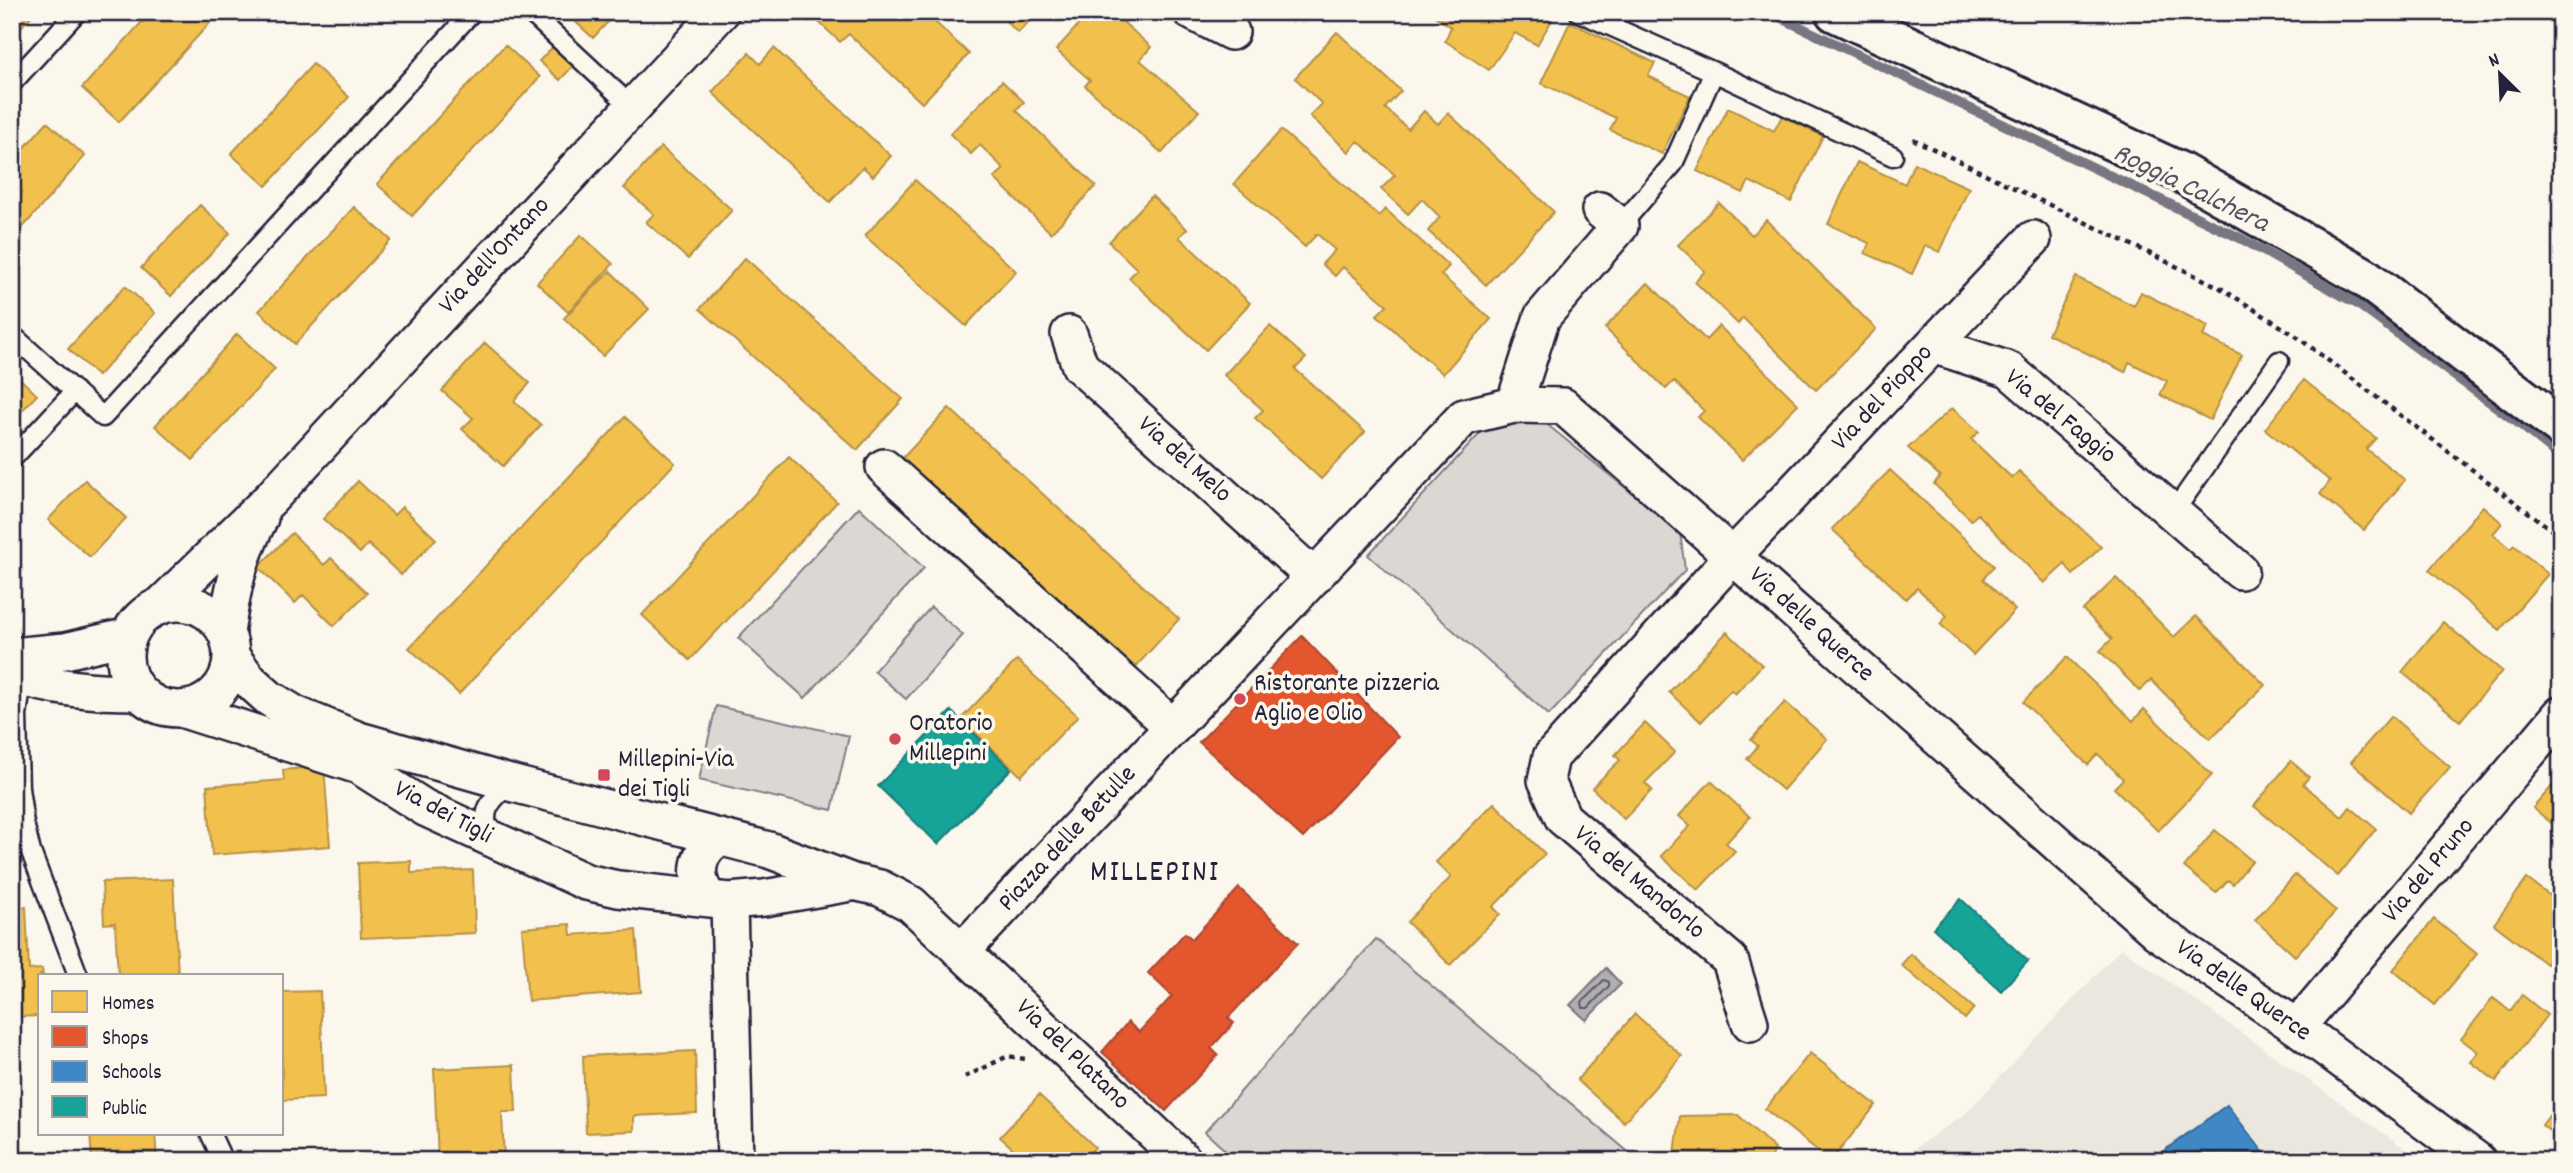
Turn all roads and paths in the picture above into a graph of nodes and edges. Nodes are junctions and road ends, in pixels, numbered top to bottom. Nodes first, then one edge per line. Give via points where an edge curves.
1 (77, 12) edge
2 (472, 12) edge
3 (530, 12) edge
4 (721, 12) edge
5 (1192, 12) edge
6 (1579, 12) edge
7 (1835, 12) edge
8 (1231, 32) dead end
9 (1714, 72) junction
10 (12, 83) edge
11 (632, 107) junction
12 (1909, 138) dead end
13 (1893, 156) dead end
14 (1610, 218) joint
15 (2033, 239) dead end
16 (1069, 334) dead end
17 (12, 335) edge
18 (1933, 345) junction
19 (2279, 360) dead end
20 (75, 391) junction
21 (1514, 405) junction
22 (2561, 428) edge
23 (12, 458) edge
24 (884, 467) dead end
25 (270, 499) junction
26 (2173, 513) junction
27 (2561, 537) edge
28 (1733, 556) junction
29 (2240, 571) dead end
30 (1314, 577) junction
31 (159, 607) junction
32 (129, 636) junction
33 (229, 644) junction
34 (19, 665) edge
35 (139, 692) junction
36 (181, 709) junction
37 (2561, 714) edge
38 (1173, 727) junction
39 (510, 783) junction
40 (720, 836) junction
41 (491, 840) junction
42 (769, 850) junction
43 (853, 882) junction
44 (764, 898) junction
45 (719, 900) junction
46 (963, 950) junction
47 (78, 974) edge
48 (1750, 1023) dead end
49 (2297, 1027) junction
50 (1032, 1060) dead end
51 (965, 1077) dead end
52 (210, 1134) edge
53 (1164, 1154) edge
54 (223, 1161) edge
55 (735, 1161) edge
56 (2478, 1161) edge

1 - 10 lane
2 - 20 lane via 103,417
3 - 11 lane
4 - 11 street, Via dell'Ontano
5 - 8 street
6 - 9 lane
7 - 22 street via 2180,172 2364,277
9 - 13 lane
9 - 14 lane via 1673,164
11 - 25 street, Via dell'Ontano
12 - 27 path via 2219,287 2296,336
14 - 21 street via 1542,317
15 - 18 street, Via del Pioppo
16 - 30 street, Via del Melo via 1080,366
17 - 20 lane
18 - 26 street, Via del Faggio via 2009,370
18 - 28 street, Via del Pioppo
19 - 26 lane
20 - 23 lane
21 - 28 street, Via delle Querce via 1563,405
21 - 30 street, Via delle Querce via 1464,417
24 - 38 street
25 - 31 street, Via dell'Ontano
25 - 33 street, Via dell'Ontano via 238,568
26 - 29 street, Via del Faggio
28 - 48 street, Via del Mandorlo via 1552,757 1546,780 1563,818 1730,960
28 - 49 street, Via delle Querce via 2158,932
30 - 38 street, Via delle Querce
31 - 32 street via 144,616
31 - 33 street via 200,608 219,622
32 - 34 street
32 - 35 street via 126,667
33 - 36 street via 229,671 220,689 204,702
33 - 39 street, Via dei Tigli via 250,681 295,714 359,740
34 - 35 street via 60,687
34 - 47 lane via 19,788 24,822
35 - 36 street via 157,705
36 - 41 street, Via dei Tigli via 359,766 425,808
37 - 49 street, Via del Pruno
38 - 46 street, Piazza delle Betulle
39 - 40 street, Via dei Tigli
39 - 41 lane via 492,800 484,822
40 - 42 street, Via dei Tigli
40 - 45 street via 701,854 698,866 698,880
41 - 45 street, Via dei Tigli via 586,882
42 - 43 street, Via dei Tigli
42 - 44 street via 775,868
43 - 44 street, Via dei Tigli
43 - 46 street, Via dei Tigli via 880,888 911,904
44 - 45 street, Via dei Tigli
45 - 55 street
46 - 53 street, Via del Platano
49 - 56 street, Via delle Querce
50 - 51 path via 1008,1056
52 - 54 lane

